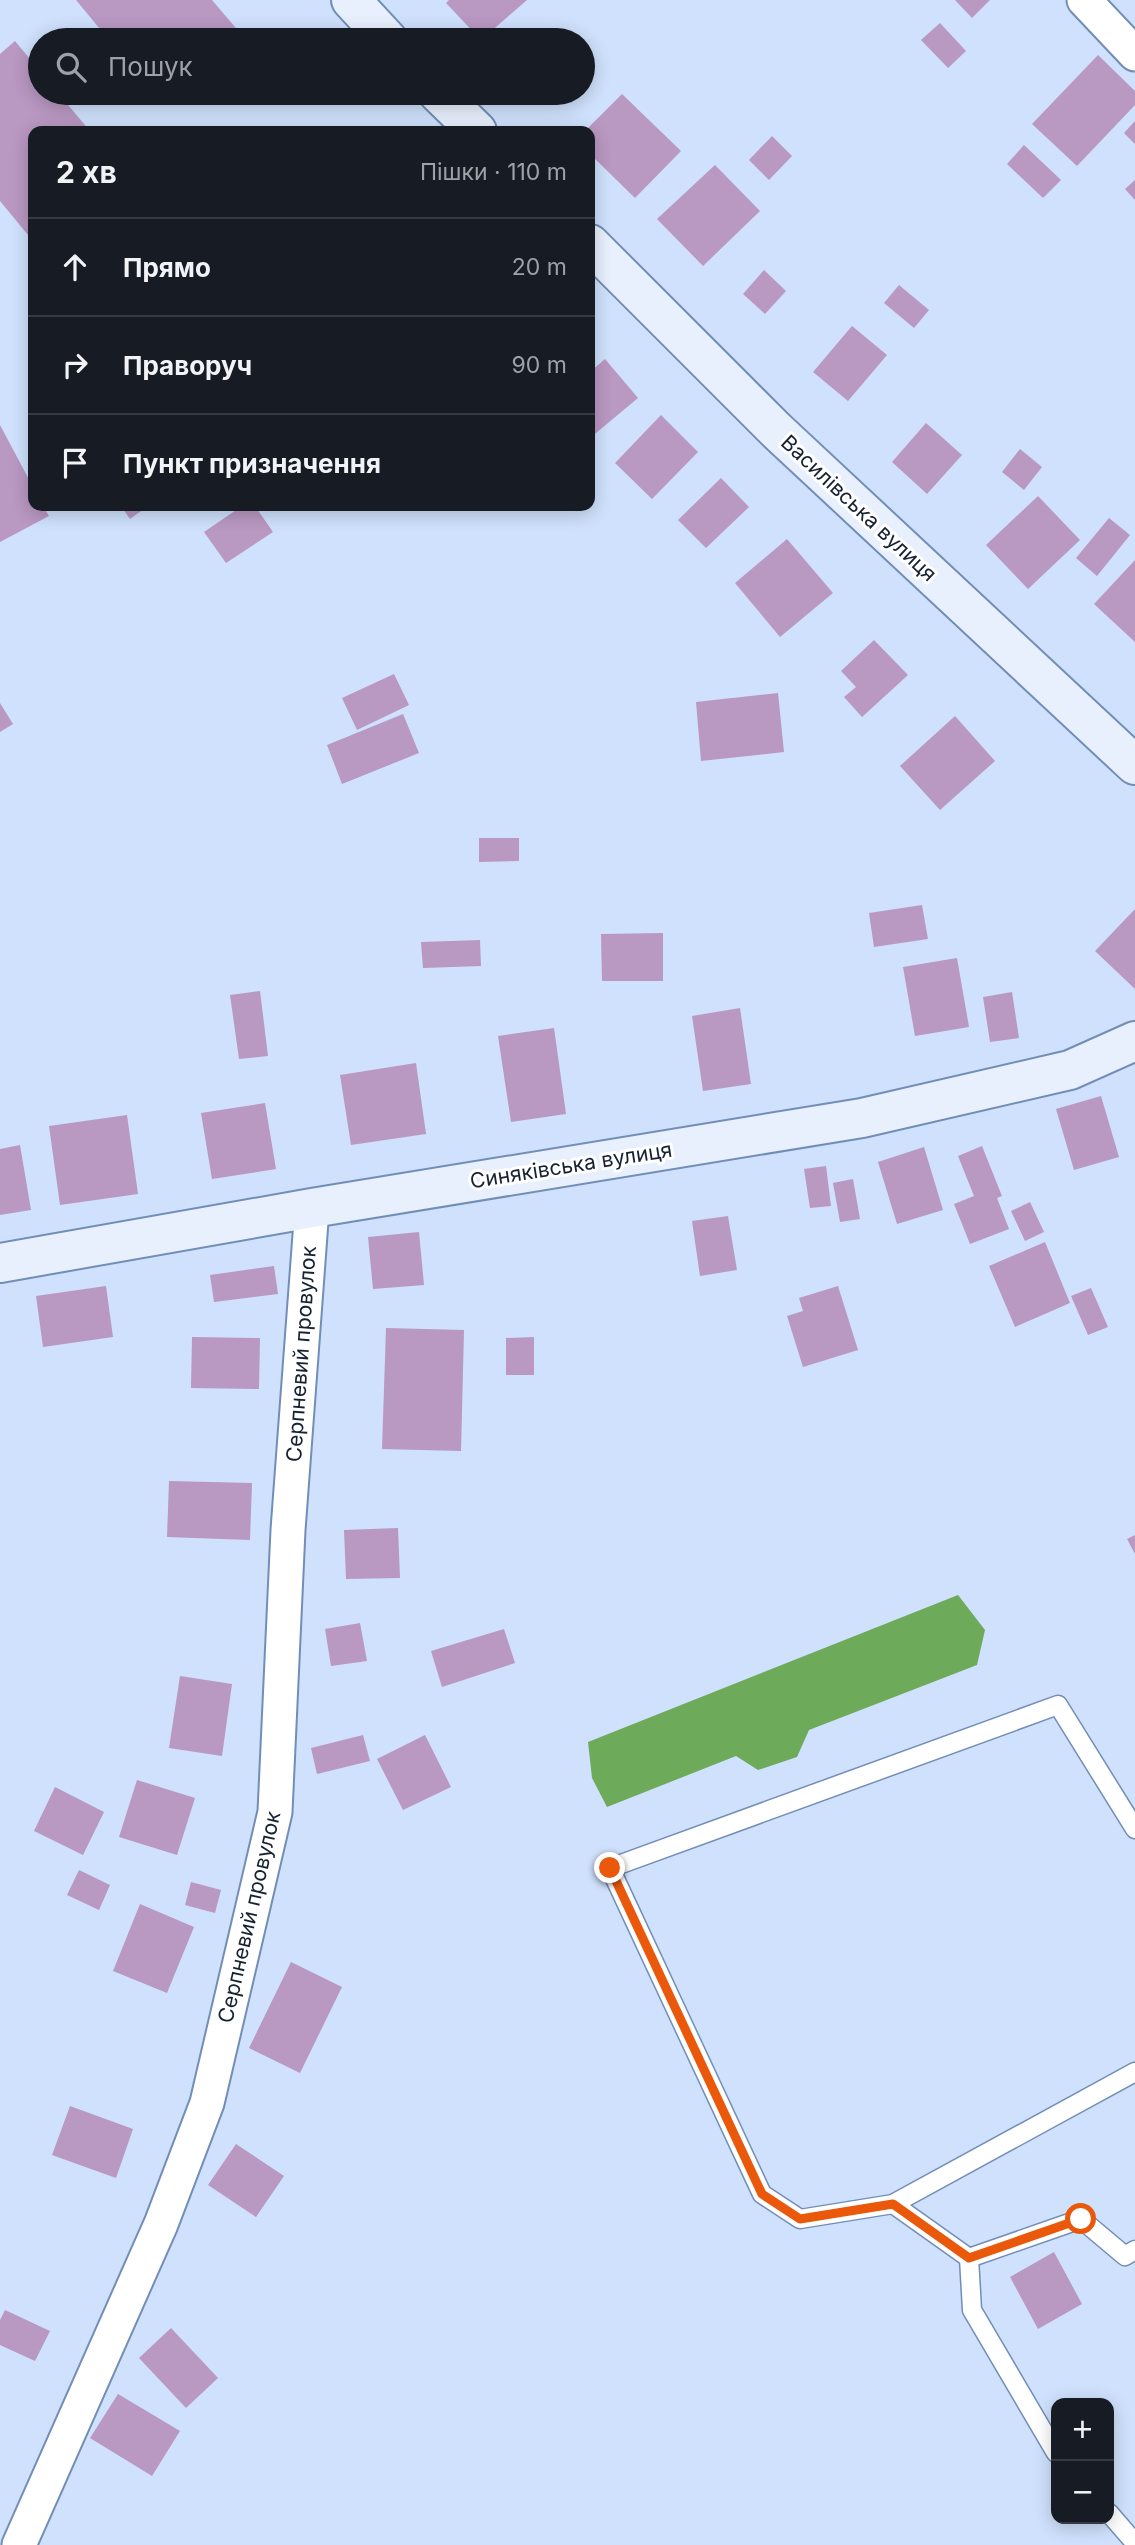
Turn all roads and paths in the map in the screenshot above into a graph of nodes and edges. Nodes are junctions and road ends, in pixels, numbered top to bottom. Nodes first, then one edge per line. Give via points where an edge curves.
1 (351, 0) edge
2 (1084, 0) edge
3 (377, 28) edge
4 (1135, 54) edge
5 (450, 105) edge
6 (472, 126) edge
7 (595, 249) edge
8 (1135, 765) edge
9 (1135, 1041) edge
10 (312, 1208) junction
11 (0, 1263) edge
12 (1135, 1829) edge
13 (1135, 2072) edge
14 (893, 2204) junction
15 (1135, 2250) edge
16 (969, 2258) junction
17 (1051, 2444) edge
18 (1114, 2519) edge
19 (1135, 2543) edge
20 (19, 2545) edge

1 - 3 street
2 - 4 street
5 - 6 street
7 - 8 street, Василівська вулиця via 776,430
9 - 10 street, Синяківська вулиця via 1070,1070 862,1118
10 - 11 street, Синяківська вулиця
10 - 20 street, Серпневий провулок via 288,1530 275,1812 207,2103 161,2224
12 - 14 lane via 1058,1705 610,1868 762,2194 800,2219
13 - 14 lane
14 - 16 lane
15 - 16 lane via 1125,2256 1081,2219
16 - 17 lane via 972,2310
18 - 19 lane

